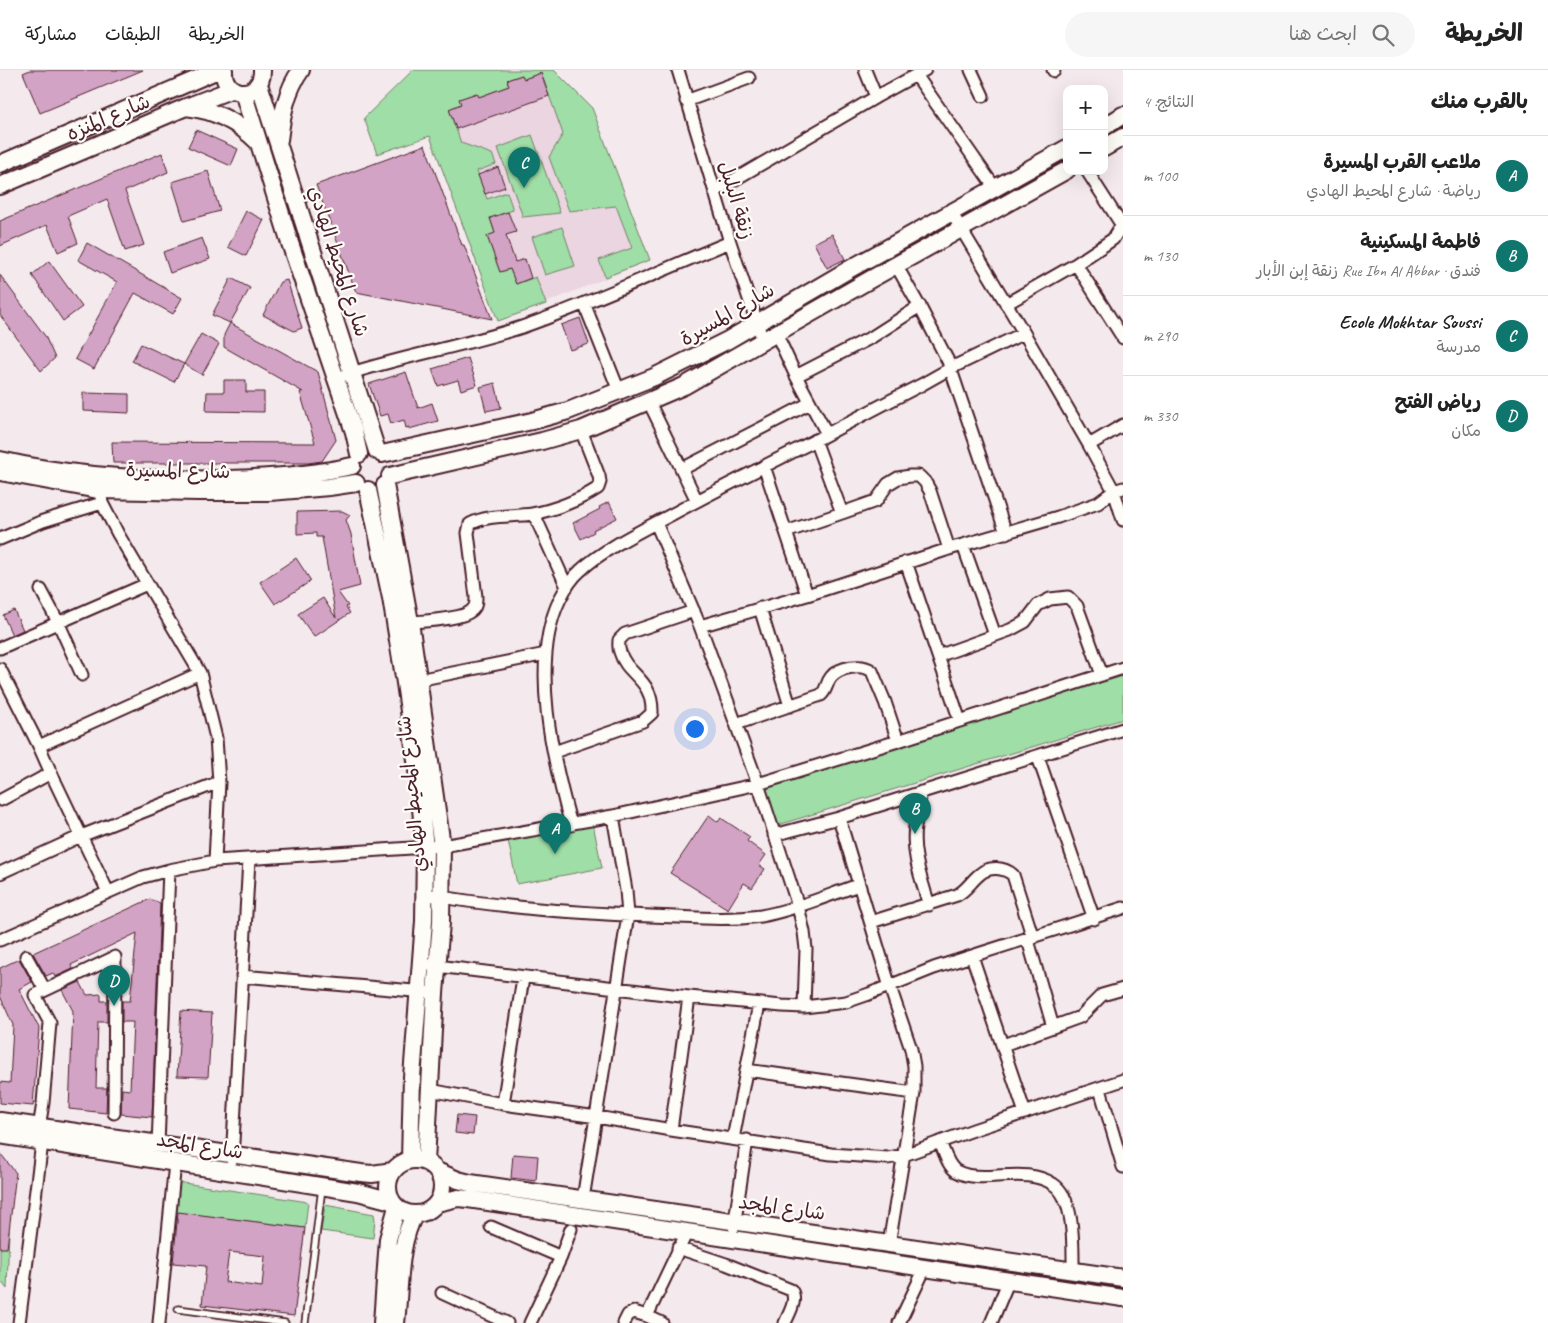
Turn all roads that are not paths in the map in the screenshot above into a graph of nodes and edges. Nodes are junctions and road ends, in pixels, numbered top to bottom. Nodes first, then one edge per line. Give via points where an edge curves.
1 (218, 70) edge
2 (224, 70) edge
3 (301, 70) edge
4 (678, 70) edge
5 (865, 70) edge
6 (971, 70) edge
7 (920, 73) edge
8 (264, 75) edge
9 (749, 78) dead end
10 (238, 91) junction
11 (983, 96) dead end
12 (876, 97) junction
13 (686, 101) junction
14 (186, 107) junction
15 (1123, 116) edge
16 (1108, 125) edge
17 (1123, 137) edge
18 (258, 142) junction
19 (278, 143) junction
20 (1108, 146) edge
21 (1063, 150) edge
22 (0, 164) edge
23 (1063, 172) edge
24 (1090, 175) edge
25 (0, 186) edge
26 (995, 188) junction
27 (715, 191) junction
28 (951, 212) junction
29 (1122, 223) edge
30 (962, 229) junction
31 (730, 242) junction
32 (1076, 264) junction
33 (896, 265) junction
34 (584, 303) junction
35 (1006, 304) junction
36 (920, 306) junction
37 (1119, 321) edge
38 (756, 323) junction
39 (1024, 332) junction
40 (769, 337) junction
41 (1123, 338) edge
42 (950, 368) junction
43 (352, 373) junction
44 (796, 376) junction
45 (336, 378) junction
46 (619, 392) junction
47 (649, 402) junction
48 (810, 403) junction
49 (1123, 425) edge
50 (581, 430) junction
51 (827, 434) junction
52 (815, 440) junction
53 (1089, 445) junction
54 (380, 453) junction
55 (0, 460) edge
56 (355, 460) junction
57 (764, 466) junction
58 (682, 468) junction
59 (0, 472) edge
60 (388, 480) junction
61 (362, 486) junction
62 (100, 489) junction
63 (1119, 490) edge
64 (697, 500) junction
65 (842, 513) junction
66 (534, 514) junction
67 (1123, 520) edge
68 (656, 523) junction
69 (786, 532) junction
70 (1006, 533) junction
71 (0, 539) edge
72 (963, 545) junction
73 (948, 549) junction
74 (906, 562) junction
75 (147, 584) junction
76 (567, 586) junction
77 (40, 590) dead end
78 (807, 595) junction
79 (760, 608) junction
80 (694, 611) junction
81 (58, 622) junction
82 (403, 624) junction
83 (700, 626) junction
84 (995, 635) junction
85 (0, 648) edge
86 (546, 654) junction
87 (938, 656) junction
88 (1123, 668) edge
89 (0, 669) edge
90 (200, 673) junction
91 (1102, 675) junction
92 (82, 676) dead end
93 (412, 681) junction
94 (5, 692) edge
95 (790, 706) junction
96 (960, 721) junction
97 (736, 724) junction
98 (1123, 730) edge
99 (898, 741) junction
100 (39, 746) junction
101 (554, 752) junction
102 (1038, 757) junction
103 (51, 773) junction
104 (219, 782) junction
105 (758, 784) junction
106 (921, 792) junction
107 (1, 800) edge
108 (613, 816) junction
109 (839, 818) junction
110 (571, 825) junction
111 (774, 835) junction
112 (81, 836) junction
113 (442, 846) junction
114 (425, 848) junction
115 (249, 860) junction
116 (215, 861) junction
117 (169, 870) junction
118 (0, 873) edge
119 (859, 884) junction
120 (108, 892) junction
121 (424, 894) junction
122 (442, 897) junction
123 (929, 905) junction
124 (798, 906) junction
125 (1123, 908) edge
126 (628, 915) junction
127 (1094, 919) junction
128 (871, 922) junction
129 (1030, 939) junction
130 (0, 940) edge
131 (26, 956) dead end
132 (972, 956) junction
133 (429, 965) junction
134 (242, 976) junction
135 (523, 978) junction
136 (890, 987) junction
137 (618, 988) junction
138 (1123, 989) edge
139 (45, 990) junction
140 (418, 991) junction
141 (435, 993) junction
142 (689, 997) junction
143 (759, 1004) junction
144 (804, 1007) junction
145 (1053, 1027) junction
146 (1003, 1045) junction
147 (746, 1070) junction
148 (1123, 1080) edge
149 (1100, 1089) junction
150 (430, 1090) junction
151 (914, 1093) junction
152 (503, 1104) junction
153 (114, 1113) dead end
154 (1025, 1113) junction
155 (598, 1117) junction
156 (0, 1121) edge
157 (672, 1130) junction
158 (0, 1135) edge
159 (41, 1136) junction
160 (733, 1139) junction
161 (746, 1140) junction
162 (940, 1142) junction
163 (158, 1145) junction
164 (232, 1155) junction
165 (904, 1155) junction
166 (175, 1163) junction
167 (424, 1164) junction
168 (1123, 1167) edge
169 (393, 1171) junction
170 (232, 1172) junction
171 (322, 1186) junction
172 (584, 1199) junction
173 (437, 1203) junction
174 (395, 1204) junction
175 (415, 1214) junction
176 (735, 1221) junction
177 (491, 1227) dead end
178 (572, 1229) dead end
179 (687, 1232) junction
180 (733, 1239) junction
181 (889, 1244) junction
182 (678, 1248) junction
183 (561, 1257) junction
184 (925, 1268) junction
185 (1073, 1270) junction
186 (1123, 1278) edge
187 (1009, 1280) junction
188 (442, 1293) dead end
189 (1123, 1298) edge
190 (178, 1309) dead end
191 (648, 1316) junction
192 (19, 1323) edge
193 (159, 1323) edge
194 (285, 1323) edge
195 (305, 1323) edge
196 (382, 1323) edge
197 (396, 1323) edge
198 (507, 1323) edge
199 (530, 1323) edge
200 (624, 1323) edge
201 (662, 1323) edge
202 (785, 1323) edge
203 (899, 1323) edge
204 (991, 1323) edge

1 - 22 street, شارع المنزه
2 - 10 street, شارع المحيط الهادي via 225,80
3 - 19 street via 287,98
4 - 13 street, زنقة البلبل
5 - 12 street
6 - 11 street
7 - 12 street
7 - 26 street
8 - 10 street, شارع المنزه via 251,91
8 - 19 street, شارع المحيط الهادي
9 - 13 street
10 - 14 street, شارع المنزه
10 - 18 street, شارع المحيط الهادي
12 - 27 street
13 - 27 street, زنقة البلبل
14 - 18 street via 223,116
14 - 25 street, شارع المنزه
15 - 16 street
17 - 20 street
18 - 45 street, شارع المحيط الهادي
19 - 43 street, شارع المحيط الهادي
21 - 26 street, شارع المسيرة
23 - 30 street, شارع المسيرة
24 - 29 street
26 - 28 street, شارع المسيرة
27 - 31 street, زنقة البلبل
28 - 30 street
28 - 38 street, شارع المسيرة
29 - 32 street via 1113,239
30 - 33 street, شارع المسيرة
30 - 35 street
31 - 34 street
31 - 38 street, زنقة البلبل
32 - 35 street
32 - 37 street
33 - 36 street
33 - 40 street, شارع المسيرة
34 - 43 street via 461,345
34 - 46 street
35 - 39 street
36 - 42 street
36 - 44 street via 872,336
37 - 41 street
38 - 40 street, زنقة البلبل
38 - 46 street, شارع المسيرة via 694,358
39 - 42 street
39 - 53 street
40 - 44 street, زنقة البلبل
40 - 47 street, شارع المسيرة via 684,386
42 - 51 street
42 - 70 street
43 - 45 street
43 - 54 street, شارع المحيط الهادي
44 - 48 street, زنقة البلبل
45 - 56 street, شارع المحيط الهادي via 354,432
46 - 54 street, شارع المسيرة via 532,421
47 - 50 street, شارع المسيرة
47 - 58 street
48 - 51 street, زنقة البلبل
48 - 58 street
49 - 53 street
50 - 60 street, شارع المسيرة
50 - 66 street via 600,485 568,503
51 - 52 street
52 - 57 street
52 - 65 street
53 - 63 street
54 - 56 street via 370,450
54 - 60 street via 390,464
55 - 62 street, شارع المسيرة
56 - 61 street via 352,475
56 - 62 street, شارع المسيرة via 318,473 276,478
57 - 64 street
57 - 69 street
58 - 64 street
59 - 62 street, شارع المسيرة
60 - 61 street via 377,489
60 - 82 street, شارع المحيط الهادي
61 - 62 street, شارع المسيرة via 270,492
61 - 82 street, شارع المحيط الهادي
62 - 71 street via 43,521
62 - 75 street
63 - 67 street
63 - 70 street via 1086,508
64 - 68 street
65 - 69 street
65 - 73 street via 876,501 888,484 898,478 919,476 930,491
66 - 76 street
66 - 82 street via 485,519 470,524 468,533 476,597 472,611
68 - 76 street via 597,558 579,571
68 - 80 street
69 - 78 street
70 - 72 street
72 - 73 street
72 - 84 street
73 - 74 street
74 - 78 street
74 - 87 street
75 - 81 street
75 - 90 street
76 - 86 street via 559,601
77 - 81 street
78 - 79 street
79 - 83 street
79 - 95 street
80 - 83 street
80 - 101 street via 624,634 619,640 624,662 646,687 652,714 643,721
81 - 85 street
81 - 92 street
82 - 93 street, شارع المحيط الهادي
83 - 97 street
84 - 87 street
84 - 91 street via 1025,622 1038,605 1050,599 1068,597 1077,606
86 - 93 street
86 - 101 street via 546,691
87 - 96 street
88 - 91 street
89 - 94 street
90 - 100 street
90 - 104 street via 216,738
91 - 96 street
93 - 113 street, شارع المحيط الهادي
93 - 114 street, شارع المحيط الهادي
94 - 100 street
95 - 97 street
95 - 99 street via 824,692 833,675 855,666 868,667 877,680
96 - 99 street
97 - 105 street
98 - 102 street
99 - 105 street
100 - 103 street
101 - 110 street
102 - 106 street
102 - 127 street
103 - 107 street
103 - 112 street
104 - 112 street
104 - 116 street
105 - 108 street
105 - 111 street
106 - 109 street
106 - 123 street via 914,840
108 - 110 street
108 - 126 street
109 - 111 street
109 - 119 street
110 - 113 street
111 - 124 street
112 - 118 street
112 - 120 street
113 - 114 street
113 - 122 street, شارع المحيط الهادي
114 - 115 street
114 - 121 street, شارع المحيط الهادي
115 - 116 street
115 - 134 street
116 - 117 street
117 - 120 street
117 - 163 street
119 - 124 street
119 - 128 street
120 - 130 street
121 - 122 street
121 - 133 street, شارع المحيط الهادي
122 - 126 street via 548,910
122 - 133 street, شارع المحيط الهادي
123 - 128 street
123 - 129 street via 964,891 984,871 1008,870 1013,875
124 - 126 street via 742,918
124 - 144 street via 806,949
125 - 127 street
126 - 137 street
127 - 129 street
128 - 136 street
129 - 132 street
129 - 145 street
131 - 139 street
132 - 136 street
132 - 146 street
133 - 135 street
133 - 140 street, شارع المحيط الهادي
133 - 141 street, شارع المحيط الهادي
134 - 140 street
134 - 164 street
135 - 137 street
135 - 152 street
136 - 144 street via 846,1002
136 - 151 street via 911,1049
137 - 142 street
137 - 155 street
138 - 145 street via 1102,995 1080,1017
139 - 153 street via 115,957
139 - 159 street via 35,995 50,1023
140 - 141 street
140 - 167 street, شارع المحيط الهادي via 412,1077
141 - 150 street, شارع المحيط الهادي
142 - 143 street
142 - 157 street
143 - 144 street
143 - 147 street
145 - 146 street
146 - 154 street
147 - 151 street
147 - 160 street
148 - 149 street
149 - 154 street
149 - 168 street
150 - 152 street
150 - 167 street, شارع المحيط الهادي
151 - 165 street
152 - 155 street
154 - 162 street
155 - 157 street
155 - 172 street
156 - 159 street, شارع المجد
157 - 160 street
158 - 159 street, شارع المجد
159 - 163 street, شارع المجد
159 - 166 street, شارع المجد
159 - 192 street
160 - 161 street
161 - 165 street via 869,1158
161 - 176 street
162 - 165 street
162 - 185 street via 950,1165 964,1174 1035,1177 1055,1185 1062,1192 1071,1222
163 - 164 street, شارع المجد
164 - 169 street, شارع المجد via 361,1173
164 - 170 street
165 - 181 street
166 - 170 street, شارع المجد
166 - 193 street
167 - 169 street via 398,1166
167 - 172 street, شارع المجد via 470,1182
167 - 173 street via 442,1186
169 - 174 street via 388,1184
170 - 171 street, شارع المجد
171 - 174 street, شارع المجد via 370,1194
171 - 195 lane
172 - 176 street, شارع المجد
173 - 175 street via 431,1209
173 - 179 street, شارع المجد via 447,1199 468,1199
174 - 175 street via 405,1212
174 - 196 street via 388,1239
175 - 197 street via 404,1242
176 - 180 street
176 - 181 street, شارع المجد
177 - 183 street
178 - 183 street
179 - 180 street, شارع المجد
179 - 182 street
180 - 184 street, شارع المجد
181 - 185 street, شارع المجد
182 - 191 street
182 - 202 street via 791,1290 794,1301
183 - 199 street
184 - 187 street, شارع المجد
184 - 203 street
185 - 186 street, شارع المجد
187 - 189 street, شارع المجد
187 - 204 street
188 - 198 street
190 - 194 lane
191 - 200 street via 634,1312
191 - 201 street

